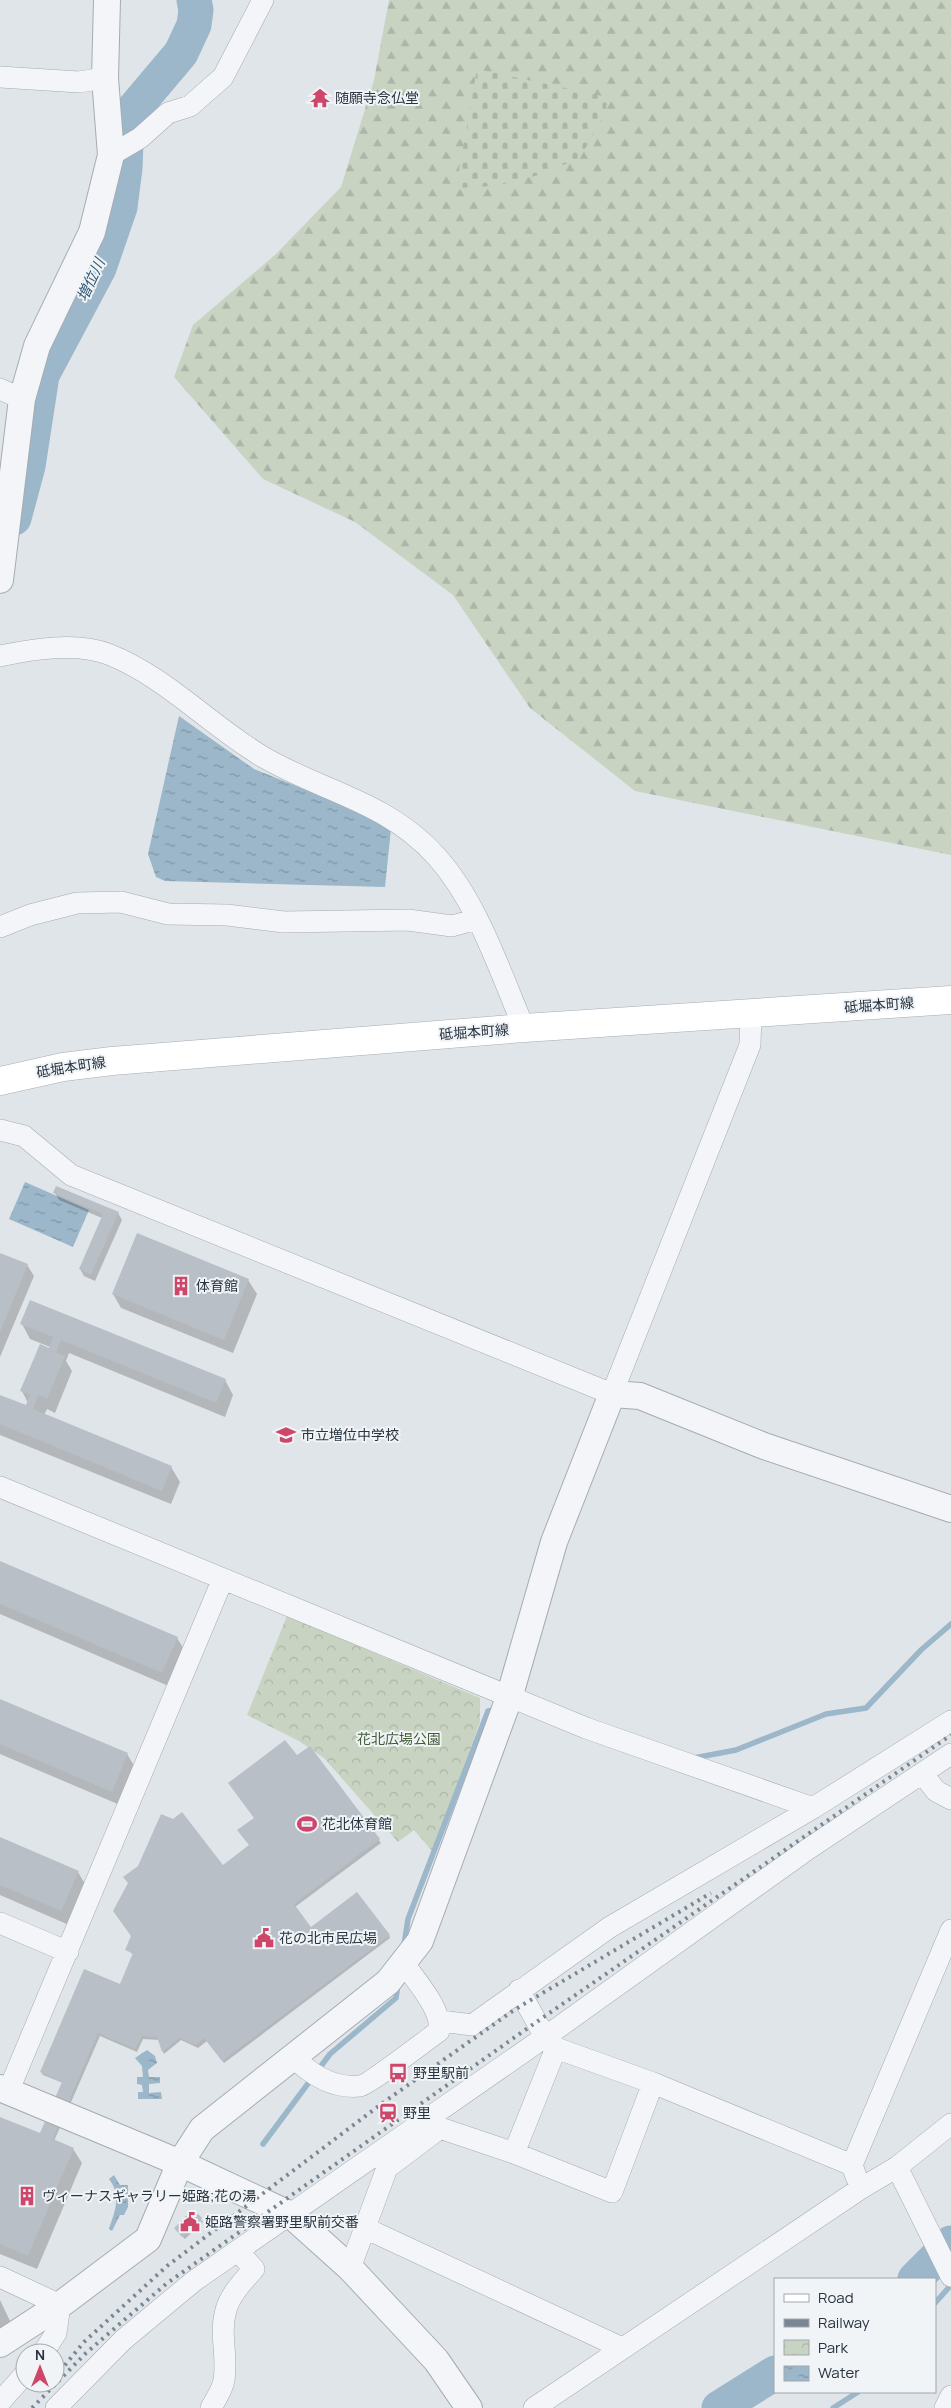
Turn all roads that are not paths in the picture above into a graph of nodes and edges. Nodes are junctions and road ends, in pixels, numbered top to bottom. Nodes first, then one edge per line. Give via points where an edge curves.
1 (107, 0) edge
2 (263, 0) edge
3 (0, 77) edge
4 (105, 78) junction
5 (111, 155) junction
6 (11, 394) edge
7 (0, 580) edge
8 (0, 656) edge
9 (477, 919) junction
10 (0, 927) edge
11 (951, 1000) edge
12 (751, 1014) junction
13 (524, 1028) junction
14 (0, 1081) edge
15 (0, 1130) edge
16 (612, 1394) junction
17 (0, 1487) edge
18 (951, 1509) edge
19 (222, 1581) junction
20 (508, 1698) junction
21 (951, 1721) edge
22 (951, 1754) edge
23 (922, 1773) junction
24 (946, 1790) edge
25 (813, 1808) junction
26 (0, 1923) edge
27 (951, 1930) edge
28 (68, 1952) junction
29 (403, 1962) junction
30 (518, 1990) junction
31 (441, 2021) junction
32 (551, 2043) junction
33 (292, 2056) junction
34 (653, 2084) junction
35 (4, 2090) edge
36 (434, 2123) junction
37 (951, 2124) edge
38 (514, 2153) junction
39 (180, 2163) junction
40 (852, 2165) junction
41 (897, 2166) junction
42 (860, 2189) junction
43 (291, 2215) junction
44 (365, 2228) junction
45 (238, 2251) junction
46 (350, 2268) junction
47 (949, 2273) edge
48 (0, 2277) edge
49 (60, 2305) junction
50 (50, 2343) edge
51 (0, 2344) edge
52 (622, 2348) junction
53 (15, 2385) edge
54 (951, 2396) edge
55 (0, 2402) edge
56 (56, 2408) edge
57 (211, 2408) edge
58 (469, 2408) edge
59 (534, 2408) edge
60 (945, 2408) edge

1 - 4 street
2 - 5 street via 223,77 190,106 168,113 140,138
3 - 4 street via 79,82
4 - 5 street
5 - 6 street via 92,232 38,346
6 - 7 street
8 - 9 street via 76,648 107,653 145,671 225,733 266,758 373,807 406,827 438,858
9 - 10 street via 452,926 408,920 284,922 227,915 168,914 112,902 77,903 30,915
9 - 13 street
11 - 12 main road, 砥堀本町線
12 - 13 main road, 砥堀本町線
12 - 16 street via 750,1045
13 - 14 main road, 砥堀本町線 via 112,1061 63,1067
15 - 16 street via 24,1136 71,1176
16 - 18 street via 640,1396 764,1446
16 - 20 street via 554,1542
17 - 19 street
19 - 20 street
19 - 28 street
20 - 25 street
20 - 29 street via 420,1940
21 - 25 street
22 - 23 street
23 - 24 street
23 - 32 street via 808,1848
25 - 30 street via 610,1927
26 - 28 street
27 - 40 street
28 - 35 street
29 - 31 street
29 - 33 street via 388,1982
30 - 31 street via 472,2025
30 - 32 street
31 - 33 street via 439,2031 362,2086 337,2085 309,2073
32 - 34 street
32 - 36 street
32 - 38 street
33 - 39 street via 202,2129
34 - 38 street via 612,2192
34 - 40 street
35 - 39 street
36 - 38 street
36 - 43 street
36 - 44 street via 387,2168
37 - 41 street
39 - 43 street
39 - 49 street via 148,2239
40 - 42 street
41 - 42 street
41 - 47 street
42 - 52 street
43 - 45 street
43 - 46 street
44 - 46 street
44 - 52 street
45 - 56 street via 194,2281 123,2340
45 - 57 street via 254,2269 238,2287 226,2310 224,2382
46 - 58 street via 436,2360
48 - 49 street
49 - 50 street via 56,2333
49 - 51 street
52 - 59 street
53 - 55 street
54 - 60 street

